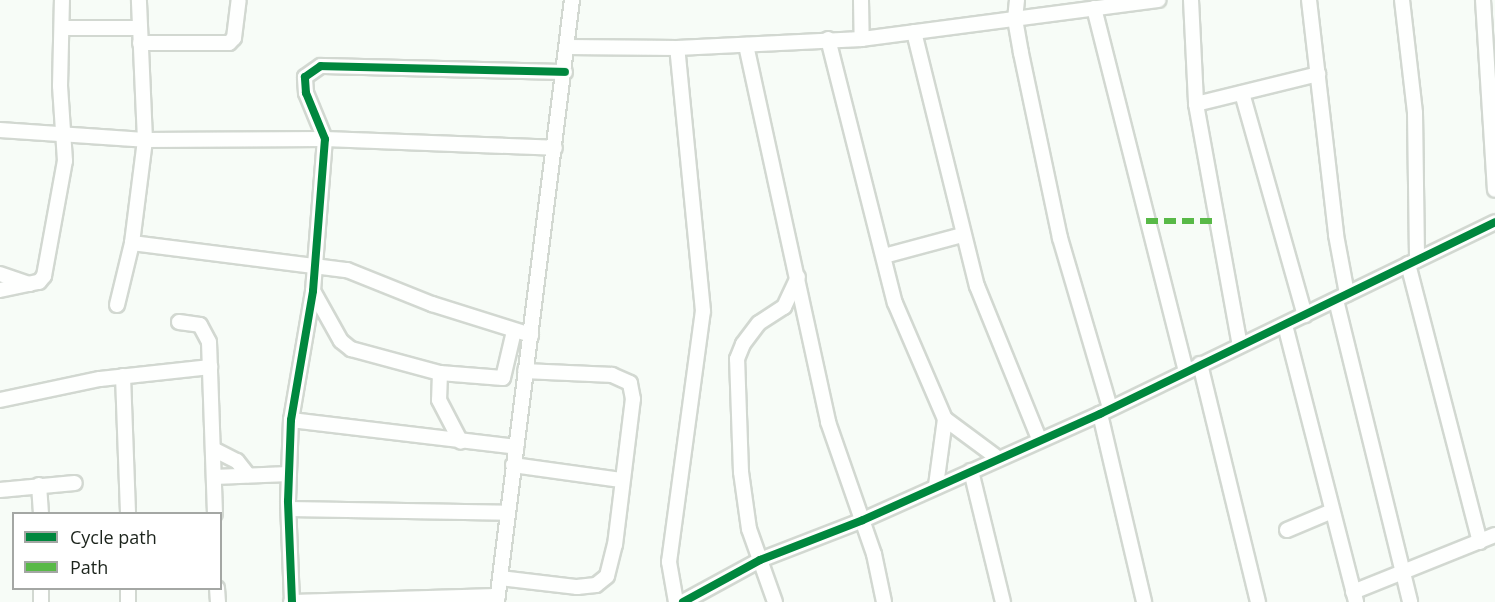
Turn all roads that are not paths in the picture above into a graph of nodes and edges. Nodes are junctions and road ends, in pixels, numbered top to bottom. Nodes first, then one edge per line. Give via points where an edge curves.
1 (62, 0) edge
2 (139, 0) edge
3 (239, 0) edge
4 (572, 0) edge
5 (861, 0) edge
6 (1017, 0) edge
7 (1158, 0) edge
8 (1191, 0) edge
9 (1309, 0) edge
10 (1402, 0) edge
11 (1483, 0) edge
12 (1094, 8) junction
13 (1015, 19) junction
14 (62, 28) junction
15 (140, 28) junction
16 (914, 32) junction
17 (828, 39) junction
18 (862, 39) junction
19 (140, 43) junction
20 (746, 45) junction
21 (567, 47) junction
22 (677, 48) junction
23 (565, 72) junction
24 (1318, 74) junction
25 (1242, 93) junction
26 (1196, 104) junction
27 (0, 130) edge
28 (61, 135) junction
29 (85, 137) junction
30 (326, 139) junction
31 (145, 140) junction
32 (555, 148) junction
33 (65, 161) junction
34 (1495, 190) edge
35 (1495, 222) edge
36 (962, 235) junction
37 (132, 243) junction
38 (884, 256) junction
39 (1413, 262) junction
40 (316, 266) junction
41 (0, 274) edge
42 (798, 277) junction
43 (29, 284) junction
44 (0, 290) edge
45 (313, 291) junction
46 (1341, 297) junction
47 (117, 305) dead end
48 (1305, 315) junction
49 (179, 322) dead end
50 (1285, 325) junction
51 (514, 331) junction
52 (531, 335) junction
53 (1240, 345) junction
54 (1200, 364) junction
55 (210, 367) junction
56 (525, 371) junction
57 (1186, 371) junction
58 (440, 373) junction
59 (123, 376) junction
60 (0, 400) edge
61 (1105, 411) junction
62 (945, 419) junction
63 (291, 420) junction
64 (1039, 439) junction
65 (461, 442) junction
66 (516, 447) junction
67 (213, 449) junction
68 (999, 459) junction
69 (513, 465) junction
70 (972, 471) junction
71 (248, 474) junction
72 (289, 474) junction
73 (214, 477) junction
74 (621, 480) junction
75 (75, 483) dead end
76 (39, 485) junction
77 (936, 486) junction
78 (0, 490) edge
79 (289, 509) junction
80 (1332, 511) junction
81 (41, 512) edge
82 (128, 512) edge
83 (215, 512) edge
84 (508, 513) junction
85 (863, 520) junction
86 (1287, 530) dead end
87 (1495, 536) edge
88 (1480, 542) junction
89 (760, 560) junction
90 (1405, 574) junction
91 (500, 578) junction
92 (1355, 597) edge
93 (497, 599) edge
94 (291, 602) edge
95 (676, 602) edge
96 (683, 602) edge
97 (775, 602) edge
98 (885, 602) edge
99 (1003, 602) edge
100 (1144, 602) edge
101 (1258, 602) edge
102 (1410, 602) edge

1 - 14 street
2 - 15 street
3 - 19 street via 234,38 229,43
4 - 21 street
5 - 18 street
6 - 13 street
7 - 12 street
8 - 26 street
9 - 24 street
10 - 39 street via 1414,96
11 - 34 street
12 - 13 street
12 - 57 street
13 - 16 street
13 - 61 street via 1060,238
14 - 15 street
14 - 28 street
15 - 19 street
16 - 18 street
16 - 36 street
17 - 18 street
17 - 20 street
17 - 38 street
19 - 31 street
20 - 22 street
20 - 42 street
21 - 22 street
21 - 23 street
22 - 95 street via 703,311 669,562
23 - 30 street via 321,66 308,72 305,83
23 - 32 street
24 - 25 street
24 - 46 street
25 - 26 street
25 - 48 street
26 - 53 street
27 - 28 street
28 - 29 street
28 - 33 street
29 - 31 street
29 - 33 street
30 - 31 street
30 - 32 street
30 - 40 street
31 - 37 street
32 - 52 street
33 - 43 street via 44,276
35 - 39 street
36 - 38 street
36 - 64 street via 977,286
37 - 40 street
37 - 47 street
38 - 62 street via 900,318
39 - 46 street
39 - 88 street
40 - 45 street
40 - 51 street via 375,279 432,304
41 - 43 street
42 - 85 street via 828,422
42 - 89 street via 784,307 759,322 737,359 741,472 748,529
43 - 44 street
45 - 58 street via 341,341 351,349
45 - 63 street
46 - 48 street
46 - 90 street
48 - 50 street
49 - 55 street via 194,322 204,330 209,342
50 - 53 street
50 - 80 street
51 - 52 street
51 - 58 street via 503,378
52 - 56 street
53 - 54 street
54 - 57 street
54 - 101 street
55 - 59 street
55 - 67 street
56 - 66 street
56 - 74 street via 612,375 630,382 633,399
57 - 61 street
58 - 65 street via 439,400
59 - 60 street
59 - 82 street
61 - 64 street
61 - 100 street
62 - 68 street
62 - 77 street
63 - 65 street
63 - 72 street
64 - 68 street
65 - 66 street
66 - 69 street
67 - 71 street via 237,461
67 - 73 street
68 - 70 street
69 - 74 street
69 - 84 street
70 - 77 street
70 - 99 street
71 - 72 street
71 - 73 street
72 - 79 street
73 - 83 street
74 - 91 street via 615,545 603,580 577,587
75 - 76 street
76 - 78 street
76 - 81 street
77 - 85 street
79 - 84 street
79 - 94 street
80 - 86 street
80 - 92 street
84 - 91 street
85 - 89 street
85 - 98 street
87 - 88 street
88 - 90 street
89 - 96 street
89 - 97 street
90 - 92 street
90 - 102 street
91 - 93 street
93 - 94 street

